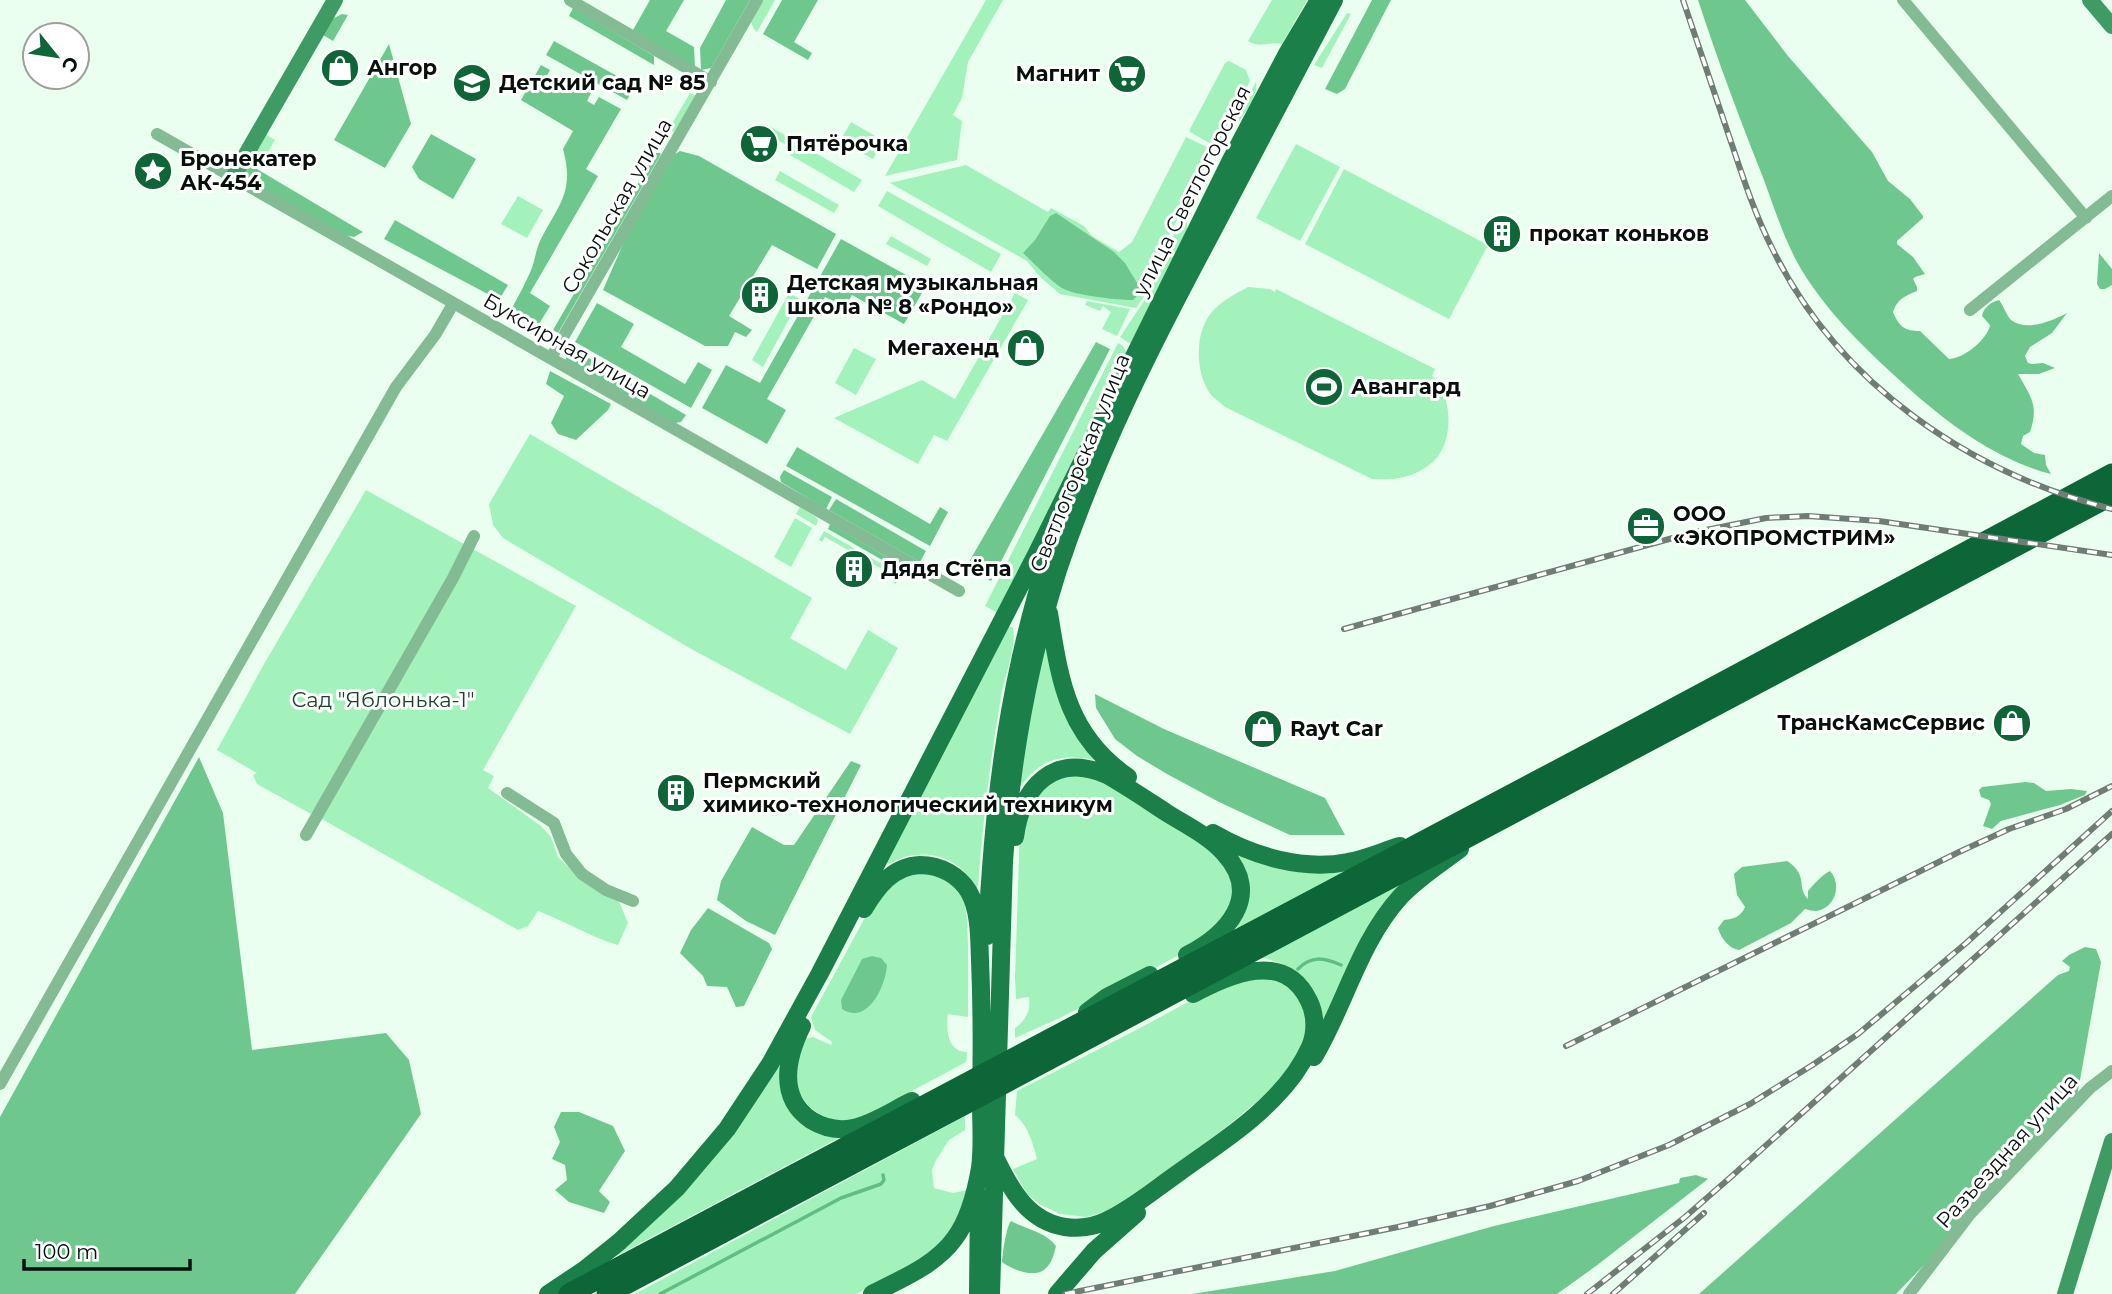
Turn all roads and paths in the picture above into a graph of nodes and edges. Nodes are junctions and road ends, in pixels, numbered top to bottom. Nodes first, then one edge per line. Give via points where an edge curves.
1 (335, 0) edge
2 (570, 0) edge
3 (757, 0) edge
4 (1319, 0) edge
5 (1334, 0) edge
6 (1903, 0) edge
7 (2090, 0) edge
8 (2112, 26) edge
9 (711, 82) junction
10 (156, 134) dead end
11 (233, 177) junction
12 (2112, 196) edge
13 (2085, 218) junction
14 (1189, 273) joint
15 (453, 304) junction
16 (1970, 310) dead end
17 (551, 358) junction
18 (1110, 405) junction
19 (2112, 474) edge
20 (2112, 495) edge
21 (474, 536) dead end
22 (959, 591) dead end
23 (1048, 605) junction
24 (507, 793) dead end
25 (1499, 820) junction
26 (306, 835) dead end
27 (1427, 838) junction
28 (633, 901) dead end
29 (1000, 952) junction
30 (991, 1015) junction
31 (1102, 1031) junction
32 (1054, 1036) junction
33 (1012, 1058) junction
34 (2112, 1071) edge
35 (0, 1084) edge
36 (2112, 1141) edge
37 (988, 1162) junction
38 (702, 1243) junction
39 (985, 1266) junction
40 (548, 1294) edge
41 (569, 1294) edge
42 (607, 1294) edge
43 (622, 1294) edge
44 (872, 1294) edge
45 (978, 1294) edge
46 (991, 1294) edge
47 (1057, 1294) edge
48 (1909, 1294) edge
49 (2065, 1294) edge

1 - 11 street
2 - 9 street
3 - 9 street, Сокольская улица
4 - 18 main road, улица Светлогорская via 1231,160
5 - 14 main road, улица Светлогорская
6 - 13 street
7 - 8 street
9 - 17 street, Сокольская улица
10 - 11 street, Буксирная улица
11 - 15 street, Буксирная улица
12 - 13 street
13 - 16 street
14 - 23 main road, Светлогорская улица via 1120,415 1070,537
15 - 17 street, Буксирная улица
15 - 35 street via 396,387
17 - 22 street, Буксирная улица
18 - 30 main road, Светлогорская улица via 1057,531 1033,603 1011,698 991,858
18 - 40 main road via 865,886 756,1086 677,1188 619,1242
19 - 27 highway
20 - 25 highway
21 - 26 street
23 - 27 main road via 1059,675 1085,734 1125,775 1213,833 1258,855 1310,864 1350,862
23 - 29 main road, Светлогорская улица via 1015,756
24 - 28 street via 554,823 566,854 582,874
25 - 31 highway
25 - 47 main road via 1418,881 1393,906 1366,948 1316,1054 1279,1104 1146,1206 1094,1251
27 - 32 highway
29 - 30 main road, Светлогорская улица
29 - 32 main road via 1019,817 1034,786 1057,770 1083,768 1107,775 1198,833 1232,863 1239,901 1223,932 1107,997
30 - 33 main road via 970,893 961,881 940,869 915,865 902,869 880,884 865,906 800,1030 788,1073 789,1089 800,1110 819,1125 840,1130 867,1124 934,1089
30 - 37 main road
31 - 37 main road via 1226,977 1251,971 1276,972 1292,980 1304,993 1314,1017 1313,1038 1304,1058 1273,1100 1226,1139 1104,1222 1076,1228 1042,1219
31 - 38 highway
32 - 33 highway
33 - 41 highway
34 - 48 street, Разъездная улица via 2090,1088 1970,1214
36 - 49 street
37 - 39 main road
37 - 44 main road via 956,1237 943,1252
38 - 42 highway
38 - 43 main road
39 - 45 main road
39 - 46 main road

